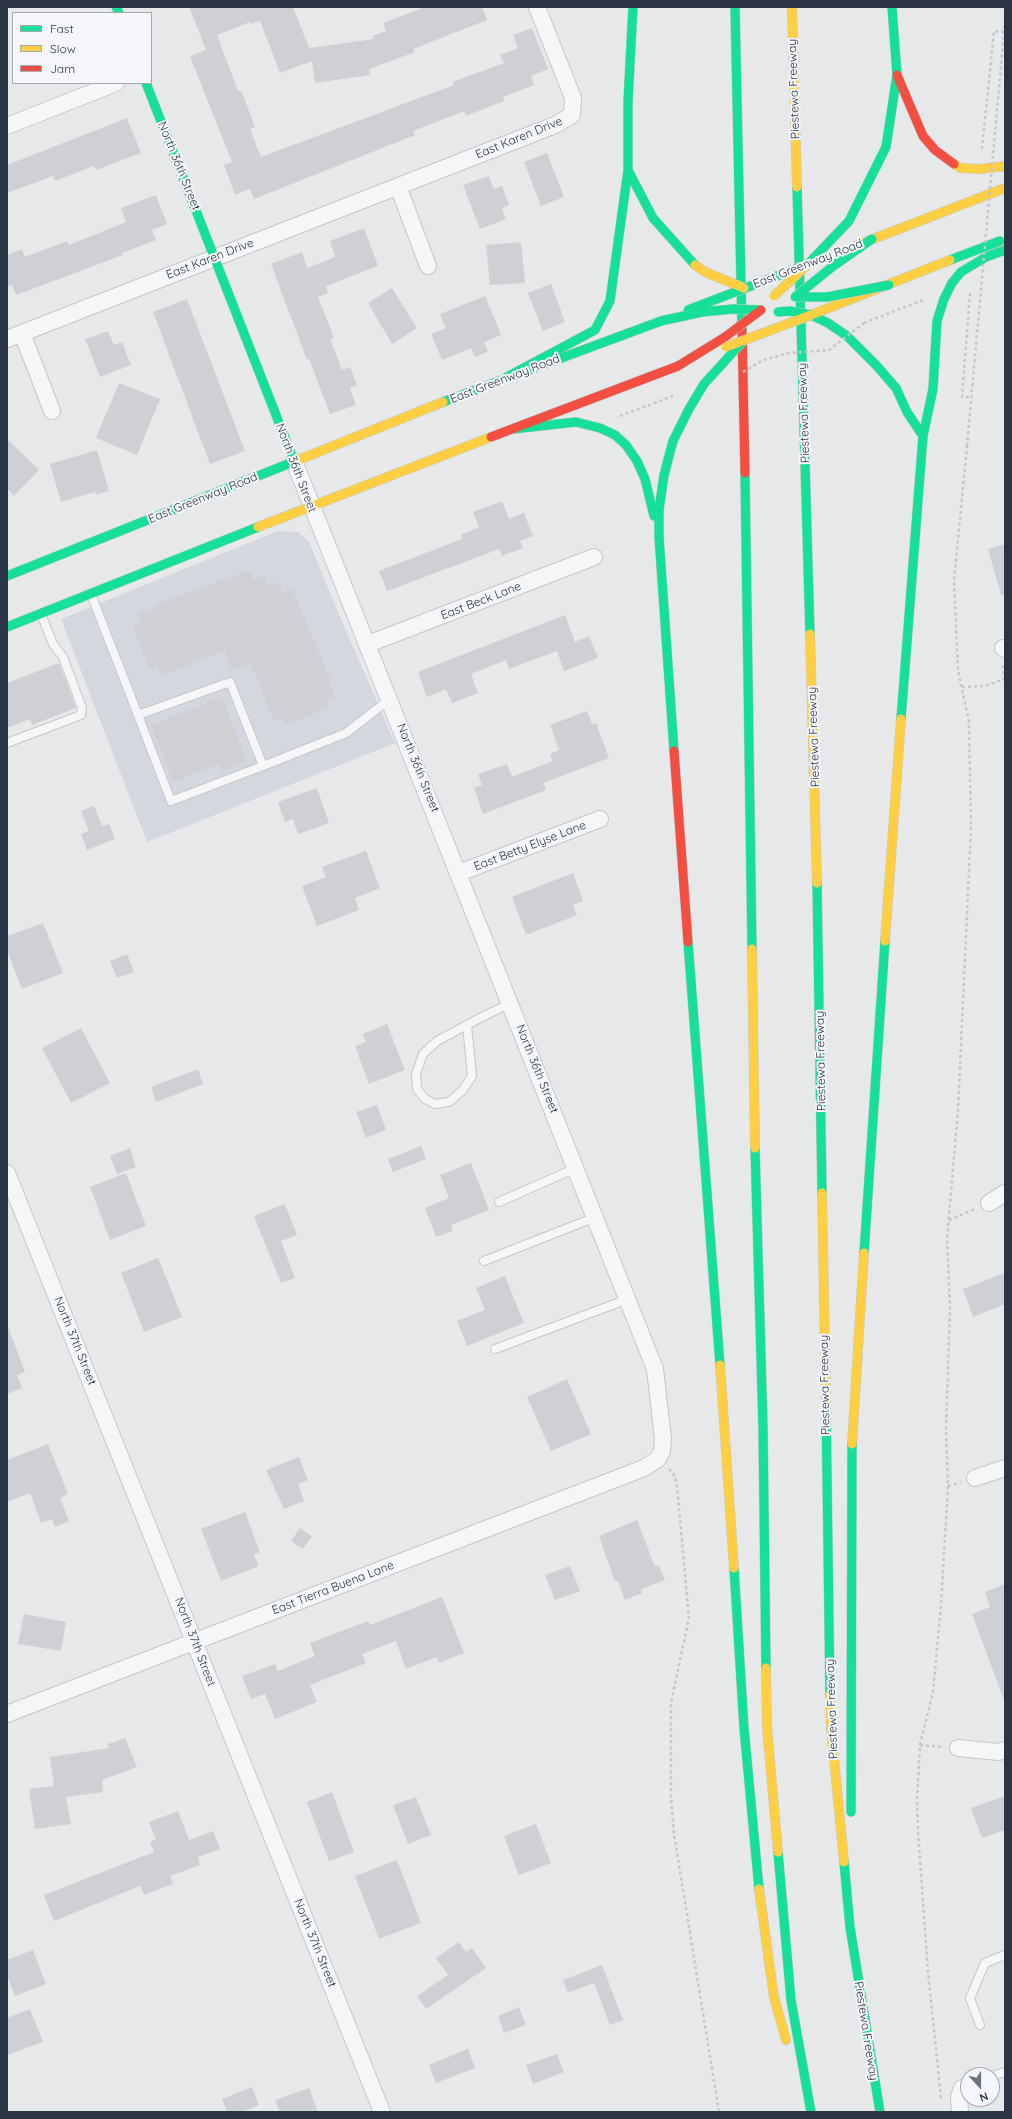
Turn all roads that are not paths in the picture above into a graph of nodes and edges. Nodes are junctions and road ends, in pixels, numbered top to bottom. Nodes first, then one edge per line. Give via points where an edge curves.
1 (538, 7) edge
2 (633, 7) edge
3 (735, 7) edge
4 (792, 7) edge
5 (892, 7) edge
6 (897, 75) junction
7 (113, 84) edge
8 (146, 84) edge
9 (7, 126) edge
10 (1005, 166) edge
11 (628, 170) junction
12 (398, 186) junction
13 (1005, 188) edge
14 (872, 239) junction
15 (1005, 240) edge
16 (1005, 250) edge
17 (214, 257) junction
18 (808, 264) junction
19 (428, 266) dead end
20 (889, 285) junction
21 (744, 288) junction
22 (767, 294) junction
23 (795, 297) junction
24 (761, 310) junction
25 (811, 315) junction
26 (772, 317) junction
27 (660, 321) junction
28 (22, 333) junction
29 (7, 339) edge
30 (744, 340) junction
31 (678, 366) junction
32 (507, 378) junction
33 (52, 411) dead end
34 (513, 429) junction
35 (923, 436) junction
36 (294, 462) junction
37 (311, 507) junction
38 (659, 537) junction
39 (594, 557) dead end
40 (7, 576) edge
41 (91, 594) junction
42 (41, 613) junction
43 (7, 627) edge
44 (368, 644) junction
45 (390, 699) junction
46 (138, 715) junction
47 (7, 743) edge
48 (263, 766) junction
49 (600, 819) dead end
50 (459, 872) junction
51 (511, 1003) junction
52 (467, 1025) junction
53 (576, 1168) junction
54 (7, 1173) edge
55 (1005, 1193) edge
56 (499, 1202) dead end
57 (989, 1203) road end
58 (596, 1217) junction
59 (484, 1261) dead end
60 (628, 1299) junction
61 (495, 1348) dead end
62 (658, 1459) joint
63 (1005, 1468) edge
64 (975, 1478) dead end
65 (195, 1641) junction
66 (7, 1714) edge
67 (958, 1748) road end
68 (1005, 1750) edge
69 (851, 1819) dead end
70 (851, 1835) dead end
71 (850, 1927) junction
72 (1005, 1955) edge
73 (980, 2025) dead end
74 (789, 2051) dead end
75 (793, 2066) dead end
76 (960, 2096) edge
77 (382, 2112) edge
78 (806, 2112) edge
79 (811, 2112) edge
80 (880, 2112) edge
81 (960, 2112) edge

1 - 12 street, East Karen Drive via 573,98 572,115 555,125
2 - 11 main road via 628,100
3 - 79 main road via 767,1728 791,2000
4 - 71 main road, Piestewa Freeway via 816,833 831,1727
5 - 6 main road
6 - 10 main road via 923,136 940,155 961,168 980,170
6 - 18 main road via 886,147 850,221
7 - 9 street
8 - 17 main road, North 36th Street
11 - 21 main road, bridge via 653,218 695,265 705,272
11 - 32 main road via 610,301 595,330
12 - 17 street, East Karen Drive
12 - 19 street
13 - 14 main road, East Greenway Road
14 - 18 main road, East Greenway Road, bridge
14 - 23 main road, bridge
15 - 20 main road
16 - 35 main road via 986,257 961,272 944,299 937,320 933,389
17 - 28 street, East Karen Drive
17 - 36 main road, North 36th Street
18 - 21 main road, East Greenway Road, bridge
18 - 22 main road, bridge
20 - 23 main road, bridge via 828,297
20 - 25 main road, bridge
21 - 22 main road
21 - 27 main road, East Greenway Road, bridge
22 - 23 main road
22 - 24 main road
23 - 26 main road
24 - 26 main road
24 - 27 main road, bridge via 702,312
24 - 31 main road, bridge
25 - 26 main road, bridge via 790,311
25 - 30 main road, bridge
25 - 35 main road via 847,336 896,388 907,412
26 - 30 main road
27 - 32 main road, East Greenway Road
28 - 29 street, East Karen Drive
28 - 33 street
30 - 31 main road, bridge
30 - 38 main road, bridge via 704,384 673,441 664,475
31 - 34 main road
32 - 36 main road, East Greenway Road
34 - 37 main road
34 - 38 main road via 576,422 615,435 637,461 645,479
35 - 69 main road via 904,672 852,1427
36 - 37 street, North 36th Street
36 - 40 main road, East Greenway Road
37 - 41 main road
37 - 44 street, North 36th Street
38 - 74 main road via 751,1812 774,1997
39 - 44 street, East Beck Lane
41 - 42 main road
41 - 46 lane
42 - 43 main road
42 - 47 lane via 53,644 63,656 82,708 81,715
44 - 45 street, North 36th Street
45 - 48 lane via 346,733
45 - 50 street, North 36th Street
46 - 48 lane via 230,682
46 - 48 lane via 171,801
49 - 50 street, East Betty Elyse Lane
50 - 51 street, North 36th Street
51 - 52 lane
51 - 53 street, North 36th Street
52 - 52 lane via 437,1041 423,1054 416,1074 417,1089 425,1099 434,1104 449,1102 462,1091 472,1076
53 - 56 lane
53 - 58 street, North 36th Street
54 - 65 street, North 37th Street
55 - 57 street
58 - 59 lane
58 - 60 street, North 36th Street
60 - 61 lane
60 - 62 street, North 36th Street via 655,1368 663,1439
62 - 65 street, East Tierra Buena Lane via 644,1468
63 - 64 street
65 - 66 street, East Tierra Buena Lane
65 - 77 street, North 37th Street
67 - 68 street via 999,1752
70 - 71 main road
71 - 80 main road, Piestewa Freeway
72 - 73 lane via 985,1963 970,1998
75 - 78 main road
76 - 81 street

